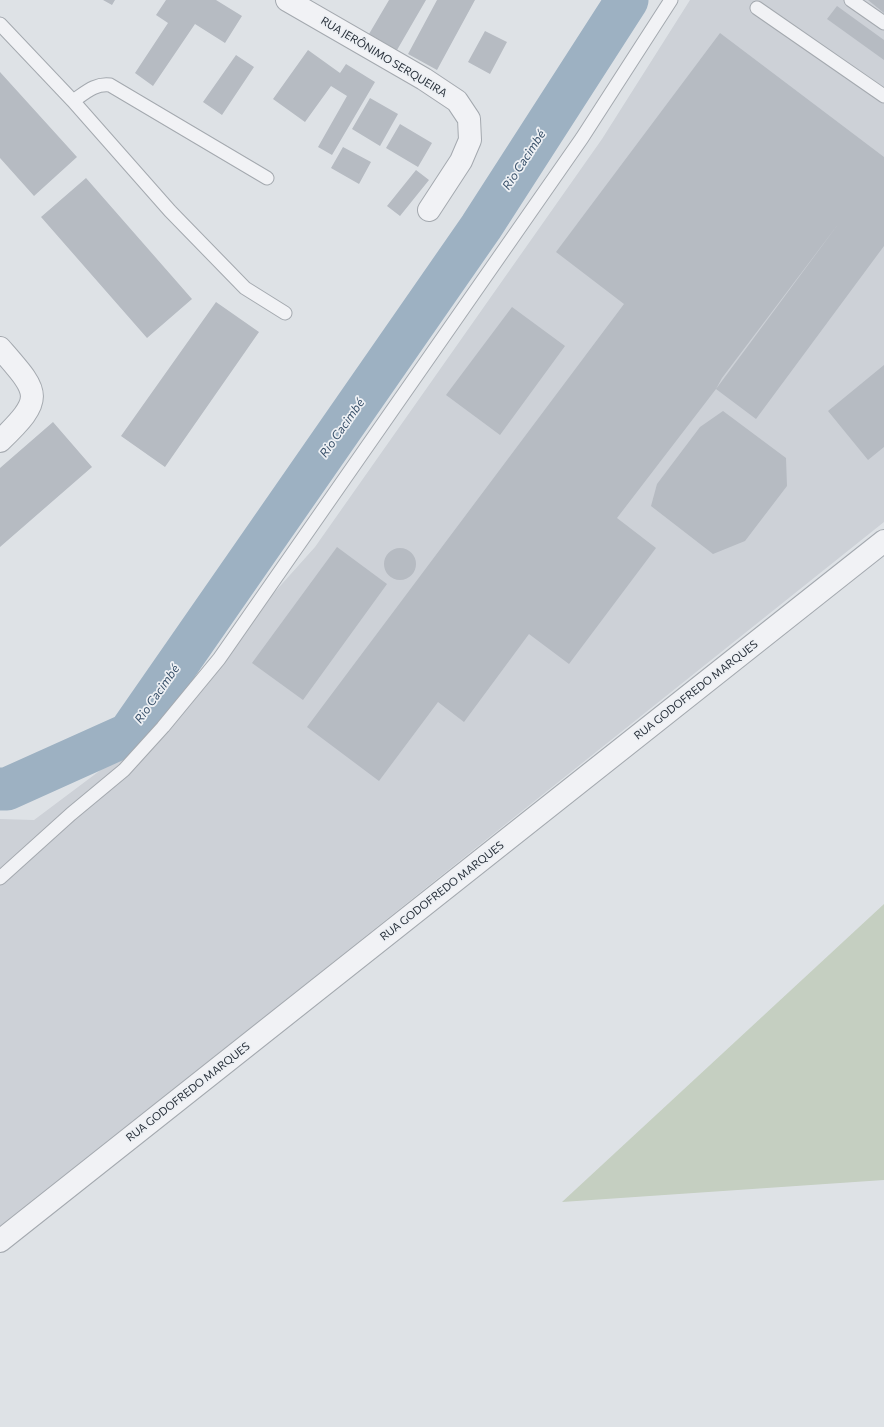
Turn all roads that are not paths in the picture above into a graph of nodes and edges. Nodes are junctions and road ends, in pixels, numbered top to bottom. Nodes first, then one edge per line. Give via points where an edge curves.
1 (287, 0) edge
2 (671, 0) edge
3 (851, 0) edge
4 (757, 8) dead end
5 (884, 23) edge
6 (0, 24) edge
7 (884, 96) edge
8 (73, 101) junction
9 (267, 178) dead end
10 (429, 210) dead end
11 (285, 312) dead end
12 (0, 348) edge
13 (0, 441) edge
14 (884, 541) edge
15 (0, 878) edge
16 (0, 1241) edge

1 - 10 street, RUA JERÔNIMO SERQUEIRA via 424,79 457,101 469,119 470,140 461,161
2 - 15 lane via 582,138 218,659 164,727 124,770
3 - 5 lane
4 - 7 lane
6 - 8 lane
8 - 9 lane via 95,86 110,85
8 - 11 lane via 170,211 245,288
12 - 13 street via 30,385 33,397 21,421
14 - 16 street, RUA GODOFREDO MARQUES

